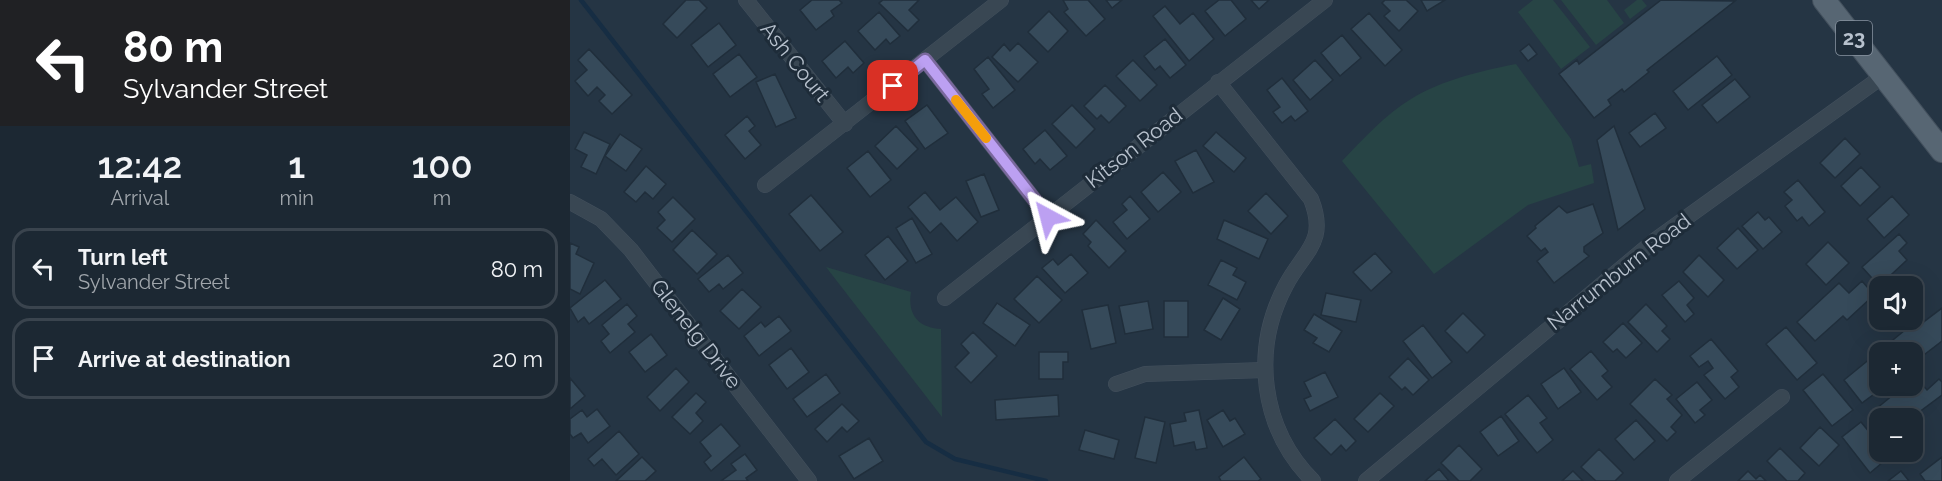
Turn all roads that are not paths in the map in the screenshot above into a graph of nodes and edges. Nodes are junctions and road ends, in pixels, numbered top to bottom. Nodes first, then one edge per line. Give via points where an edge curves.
1 (746, 0) edge
2 (1001, 0) edge
3 (1325, 0) edge
4 (1824, 0) edge
5 (925, 60) junction
6 (1883, 76) junction
7 (1218, 82) junction
8 (845, 124) junction
9 (1942, 151) edge
10 (765, 185) dead end
11 (570, 202) edge
12 (1048, 217) junction
13 (945, 298) dead end
14 (1264, 370) junction
15 (1116, 384) dead end
16 (1782, 397) dead end
17 (809, 481) edge
18 (1313, 481) edge
19 (1366, 481) edge
20 (1677, 481) edge

1 - 8 street, Ash Court
2 - 5 street
3 - 7 street, Kitson Road
4 - 6 main road, 23
5 - 8 street
5 - 12 street
6 - 9 main road, 23
6 - 19 street, Narrumburn Road via 1654,241
7 - 12 street, Kitson Road
7 - 14 street via 1311,199 1318,217 1313,246 1274,309 1265,341
8 - 10 street
11 - 17 street, Glenelg Drive via 601,219 626,244
12 - 13 street, Kitson Road
14 - 15 street via 1145,374
14 - 18 street via 1273,418 1287,451
16 - 20 street

